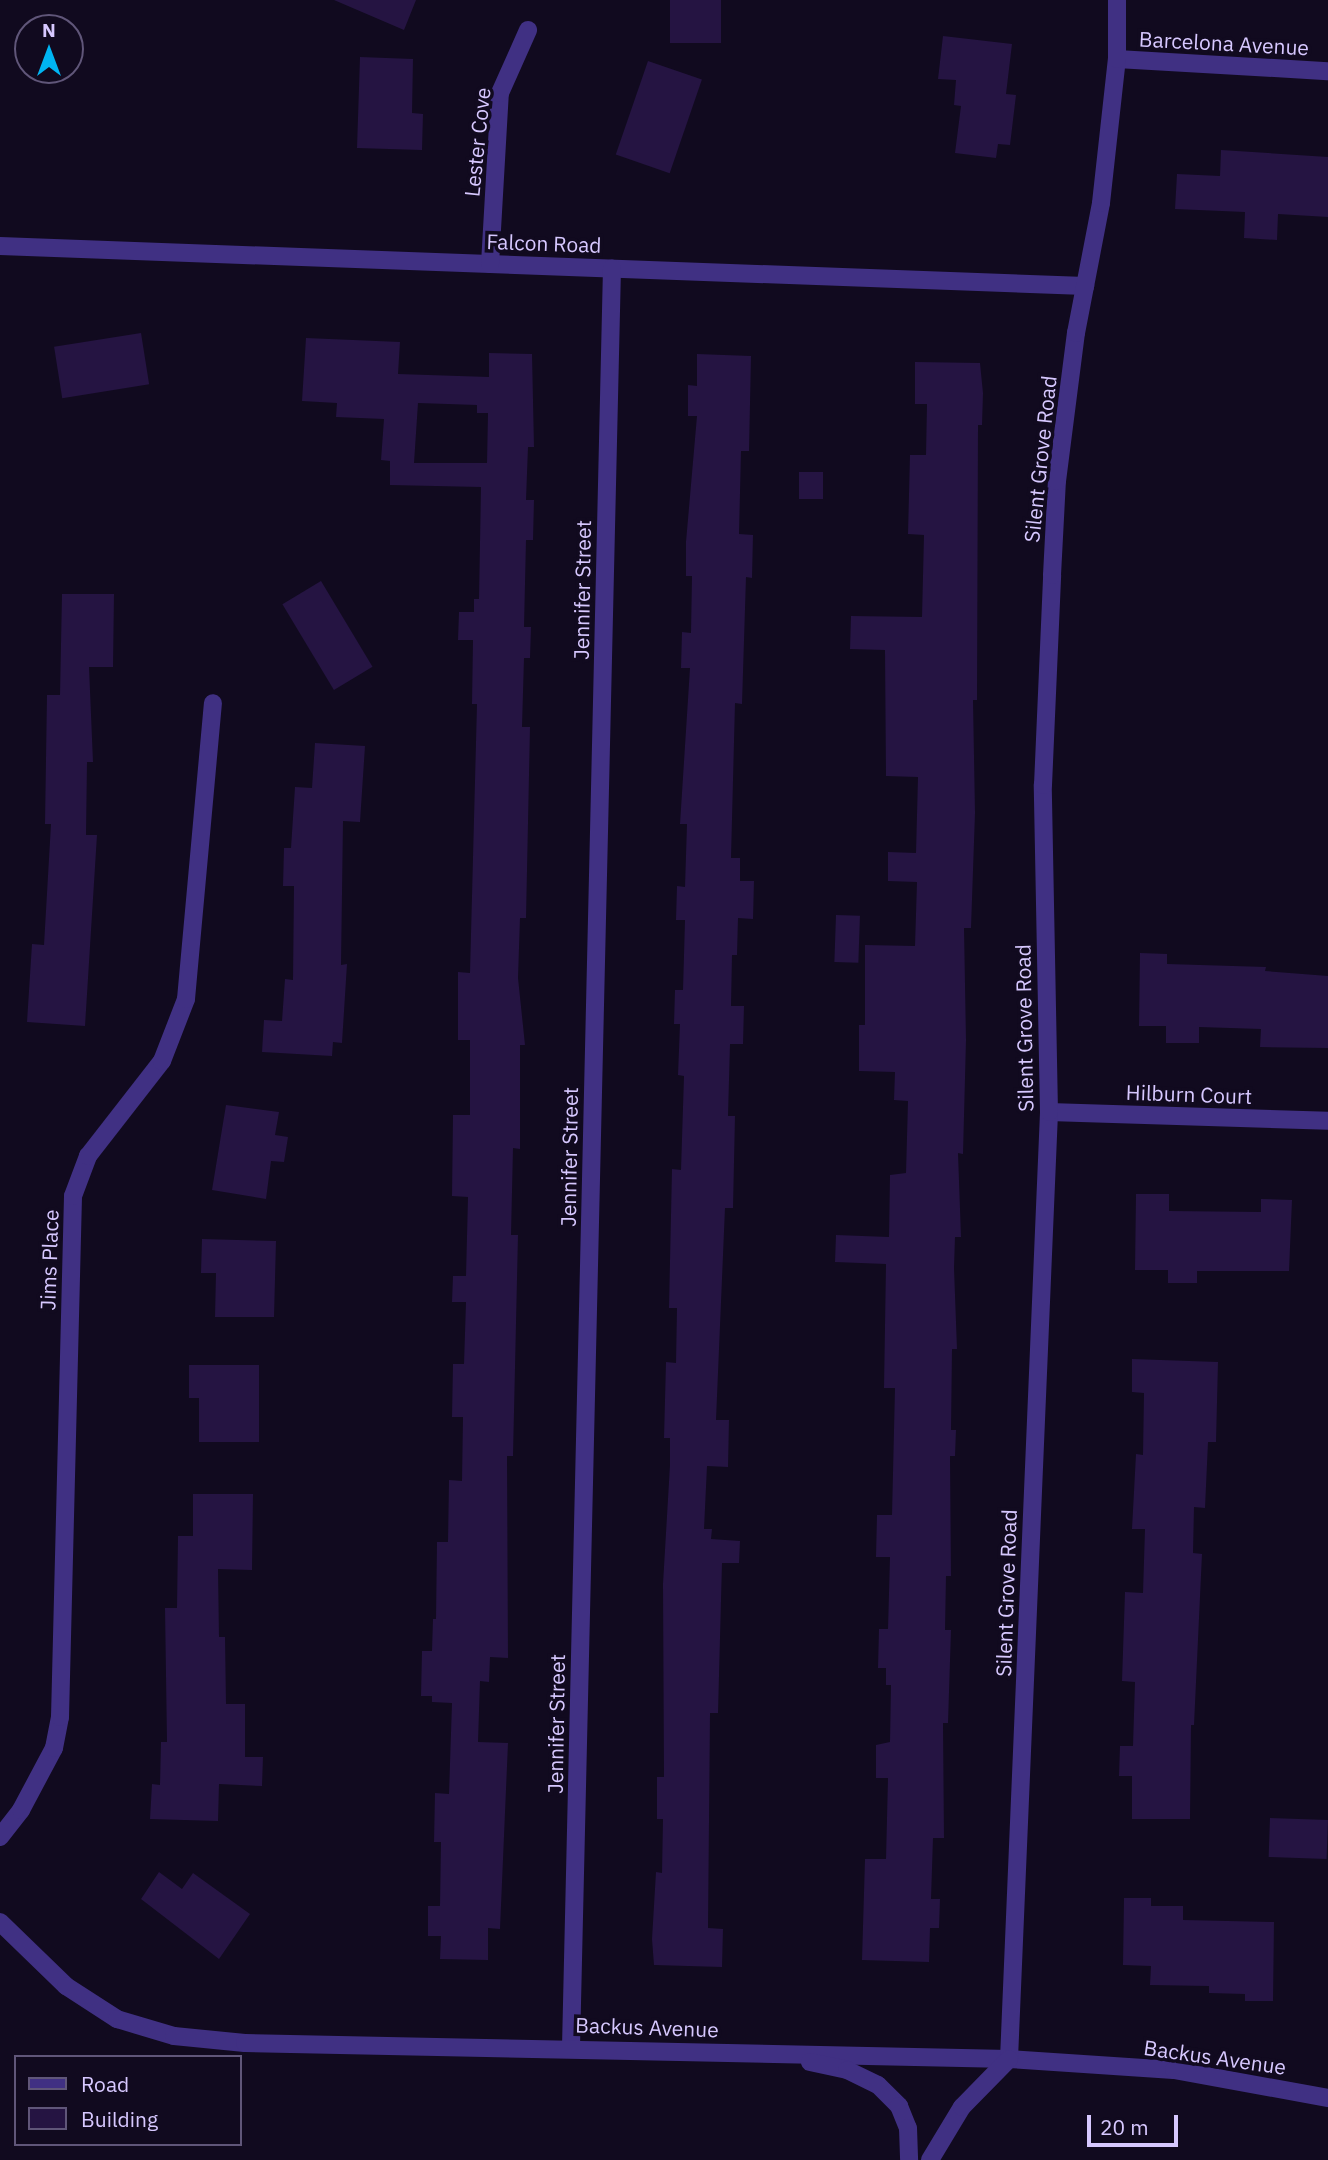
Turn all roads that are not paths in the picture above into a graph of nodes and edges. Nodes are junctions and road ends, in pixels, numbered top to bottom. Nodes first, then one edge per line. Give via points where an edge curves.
1 (1117, 0) edge
2 (528, 30) dead end
3 (1116, 59) junction
4 (1328, 71) edge
5 (0, 246) edge
6 (490, 264) junction
7 (612, 268) junction
8 (1086, 286) junction
9 (213, 703) dead end
10 (1049, 1112) junction
11 (1328, 1121) edge
12 (0, 1838) edge
13 (0, 1922) edge
14 (571, 2047) junction
15 (762, 2053) junction
16 (1009, 2059) junction
17 (1328, 2098) edge
18 (909, 2160) edge
19 (930, 2160) edge

1 - 3 street, Silent Grove Road
2 - 6 street, Lester Cove via 500,93
3 - 4 street, Barcelona Avenue
3 - 8 street, Silent Grove Road via 1101,203
5 - 6 street, Falcon Road
6 - 7 street, Falcon Road
7 - 8 street, Falcon Road
7 - 14 street, Jennifer Street
8 - 10 street, Silent Grove Road via 1057,481 1050,601 1043,785
9 - 12 street, Jims Place via 186,999 162,1061 88,1156 74,1196 60,1717 54,1748
10 - 11 street, Hilburn Court
10 - 16 street, Silent Grove Road
13 - 14 street, Backus Avenue via 66,1986 117,2019 174,2036 245,2042
14 - 15 street, Backus Avenue
15 - 16 street, Backus Avenue
15 - 18 street via 847,2070 878,2085 899,2106 908,2128
16 - 17 street, Backus Avenue via 1174,2070
16 - 19 street via 962,2107

